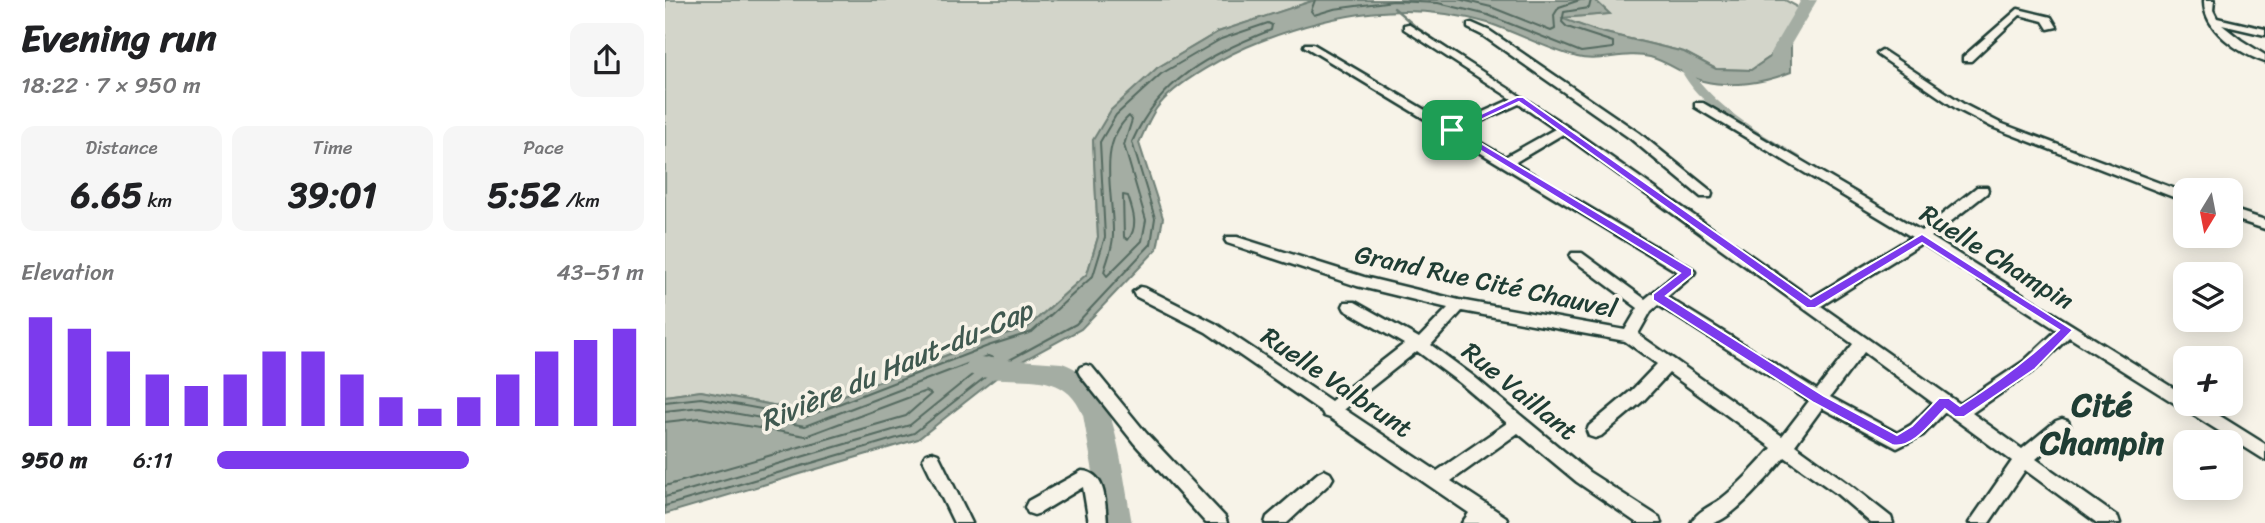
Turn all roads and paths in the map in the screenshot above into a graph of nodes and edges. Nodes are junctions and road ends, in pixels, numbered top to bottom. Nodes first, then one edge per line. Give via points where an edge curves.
1 (2209, 0) edge
2 (2213, 20) junction
3 (1472, 26) dead end
4 (1408, 27) dead end
5 (2052, 27) dead end
6 (2265, 32) edge
7 (1309, 46) dead end
8 (1882, 53) dead end
9 (1967, 59) dead end
10 (2265, 59) edge
11 (1520, 99) junction
12 (1699, 105) dead end
13 (1564, 129) junction
14 (1452, 130) junction
15 (1506, 162) junction
16 (1982, 190) dead end
17 (2173, 193) edge
18 (1706, 194) dead end
19 (2243, 217) edge
20 (2265, 225) edge
21 (1922, 237) junction
22 (1232, 240) dead end
23 (1577, 256) dead end
24 (1140, 292) dead end
25 (1652, 302) junction
26 (1459, 305) junction
27 (1811, 305) junction
28 (1350, 306) dead end
29 (2067, 330) junction
30 (1629, 336) junction
31 (1863, 343) junction
32 (1419, 345) junction
33 (1667, 364) junction
34 (1086, 371) dead end
35 (2173, 396) edge
36 (1819, 399) junction
37 (1944, 402) junction
38 (1330, 411) junction
39 (1960, 413) junction
40 (2205, 416) edge
41 (1519, 423) junction
42 (2062, 426) dead end
43 (1595, 431) dead end
44 (1785, 447) junction
45 (2265, 453) edge
46 (932, 459) dead end
47 (2023, 459) junction
48 (1324, 478) dead end
49 (1437, 481) junction
50 (1034, 507) dead end
51 (1477, 517) edge
52 (2107, 522) edge
53 (963, 523) edge
54 (1098, 523) edge
55 (1218, 523) edge
56 (1274, 523) edge
57 (1499, 523) edge
58 (1652, 523) edge
59 (1700, 523) edge
60 (1884, 523) edge
61 (1978, 523) edge

1 - 2 street
2 - 6 street
2 - 10 street via 2233,40
3 - 18 street via 1635,135
4 - 11 street
5 - 9 street via 2047,19 2018,12
7 - 14 street
8 - 17 street via 1996,125
11 - 13 street
11 - 14 street
12 - 21 street, Ruelle Champin
13 - 15 street
13 - 27 street
14 - 15 street
15 - 25 street via 1688,272
16 - 21 street
19 - 20 street
21 - 27 street
21 - 29 street, Ruelle Champin
22 - 26 street, Grand Rue Cité Chauvel via 1361,282
23 - 25 street
24 - 38 street, Ruelle Valbrunt via 1211,328
25 - 30 street
25 - 36 street
26 - 30 street, Grand Rue Cité Chauvel
26 - 32 street
27 - 31 street
28 - 32 street, Rue Vaillant
29 - 35 street, Ruelle Champin
29 - 39 street via 2030,365
30 - 33 street, Grand Rue Cité Chauvel
31 - 36 street
31 - 37 street
32 - 38 street
32 - 41 street, Rue Vaillant
33 - 43 street
33 - 44 street, Grand Rue Cité Chauvel
34 - 55 street
36 - 37 street via 1897,441 1917,430
36 - 44 street
37 - 39 street
38 - 49 street, Ruelle Valbrunt
39 - 47 street
40 - 45 street, Ruelle Champin
41 - 49 street
41 - 58 street, Rue Vaillant via 1583,477
42 - 47 street
44 - 59 street via 1748,486
44 - 60 street, Grand Rue Cité Chauvel
46 - 53 street
47 - 52 street
47 - 61 street
48 - 56 street
49 - 51 street, Ruelle Valbrunt
50 - 54 street via 1087,479 1093,486
51 - 57 street, Ruelle Valbrunt

